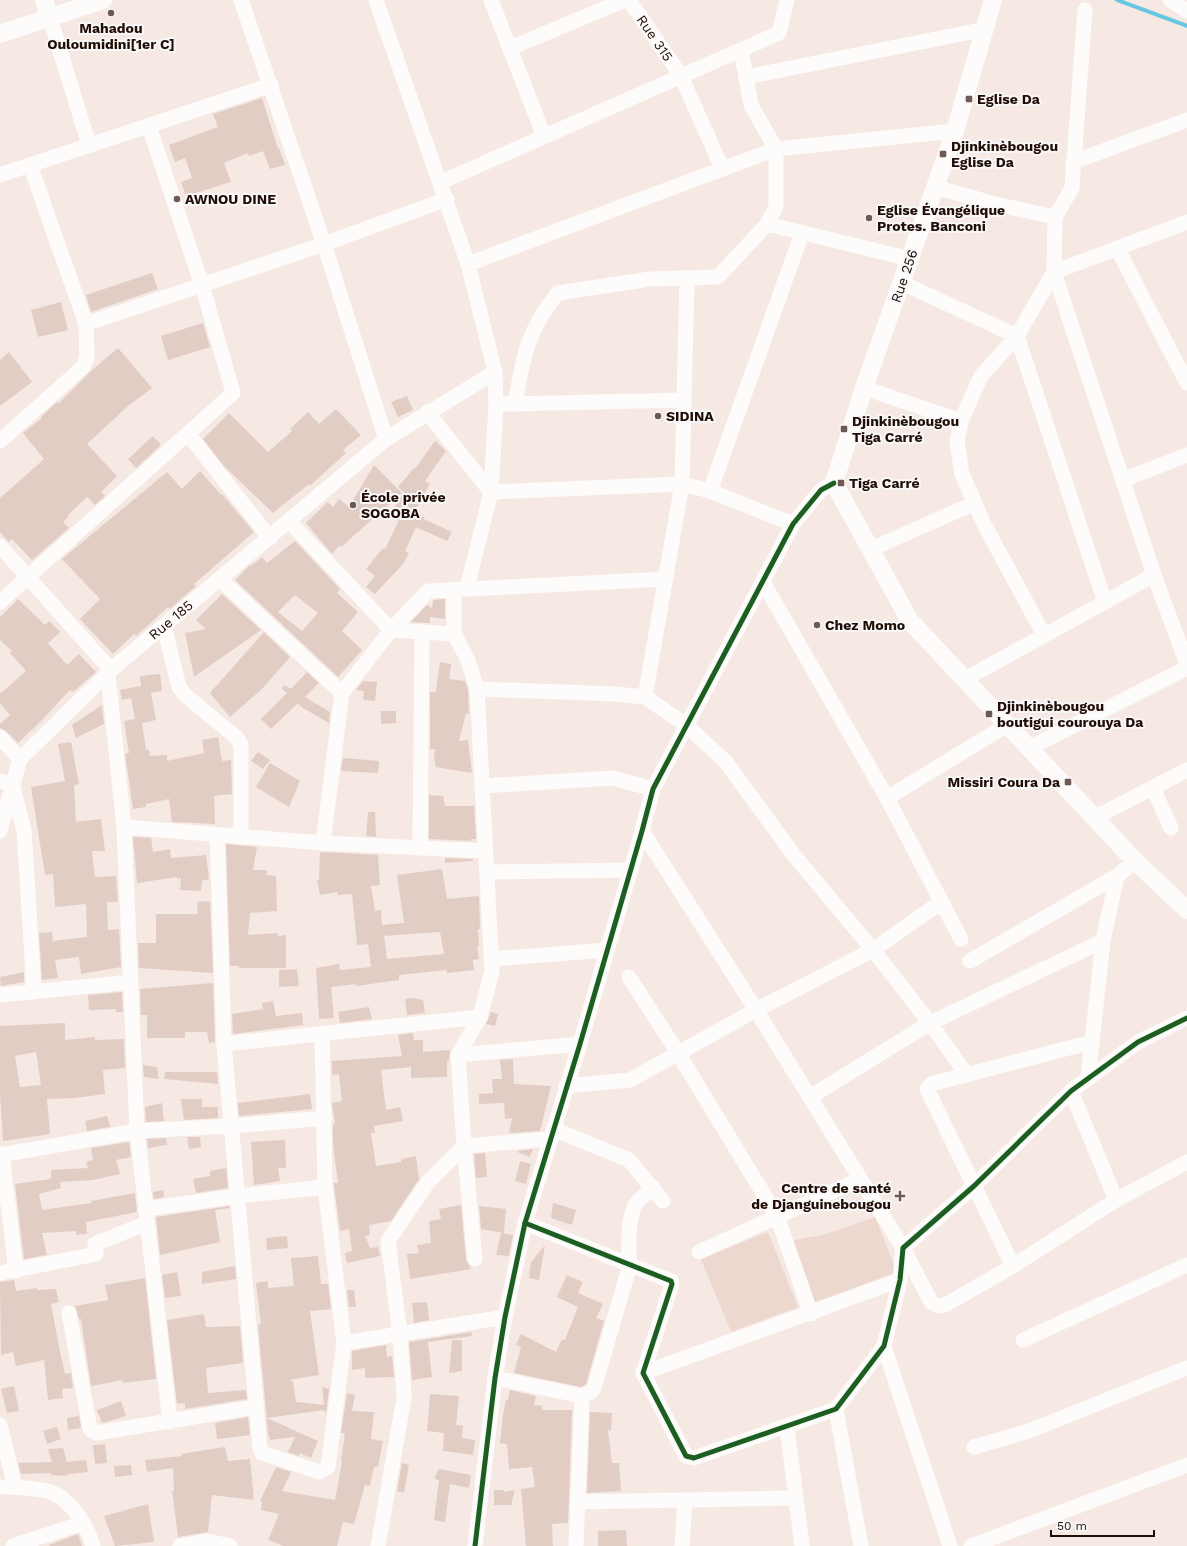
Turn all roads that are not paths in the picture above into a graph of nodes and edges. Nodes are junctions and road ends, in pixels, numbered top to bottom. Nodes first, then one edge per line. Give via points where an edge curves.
1 (44, 0) edge
2 (103, 0) edge
3 (241, 0) edge
4 (376, 0) edge
5 (492, 0) edge
6 (625, 0) edge
7 (629, 0) edge
8 (787, 0) edge
9 (994, 0) edge
10 (1170, 0) edge
11 (1085, 10) dead end
12 (1187, 11) edge
13 (50, 18) junction
14 (986, 29) junction
15 (0, 34) edge
16 (510, 48) junction
17 (741, 50) junction
18 (681, 76) junction
19 (746, 77) junction
20 (271, 85) junction
21 (1187, 120) edge
22 (149, 126) junction
23 (955, 132) junction
24 (544, 136) junction
25 (90, 145) junction
26 (776, 149) junction
27 (1074, 162) junction
28 (30, 165) junction
29 (722, 168) junction
30 (0, 175) edge
31 (441, 182) junction
32 (935, 187) junction
33 (447, 199) junction
34 (1055, 217) junction
35 (1187, 222) edge
36 (767, 224) junction
37 (802, 233) junction
38 (324, 244) junction
39 (1116, 248) junction
40 (910, 259) junction
41 (468, 264) junction
42 (1054, 272) junction
43 (687, 278) junction
44 (902, 283) junction
45 (202, 285) junction
46 (86, 324) junction
47 (1017, 336) junction
48 (495, 372) junction
49 (1187, 383) edge
50 (864, 388) junction
51 (684, 400) junction
52 (496, 404) junction
53 (515, 404) junction
54 (427, 412) junction
55 (961, 421) junction
56 (188, 434) junction
57 (386, 439) junction
58 (0, 441) edge
59 (1187, 455) edge
60 (1123, 480) junction
61 (834, 483) junction
62 (682, 484) junction
63 (710, 490) junction
64 (491, 492) junction
65 (975, 503) junction
66 (289, 521) junction
67 (793, 524) junction
68 (270, 538) junction
69 (0, 546) edge
70 (871, 549) junction
71 (1154, 575) junction
72 (28, 577) junction
73 (666, 579) junction
74 (220, 580) junction
75 (762, 582) junction
76 (461, 589) junction
77 (0, 602) edge
78 (1105, 602) junction
79 (164, 626) junction
80 (391, 630) junction
81 (422, 632) junction
82 (454, 634) junction
83 (1044, 635) junction
84 (1187, 664) edge
85 (1187, 668) edge
86 (110, 672) junction
87 (965, 679) junction
88 (477, 689) junction
89 (342, 693) junction
90 (645, 697) junction
91 (686, 725) junction
92 (1008, 725) junction
93 (0, 737) edge
94 (1029, 748) junction
95 (20, 759) junction
96 (1187, 770) edge
97 (6, 783) edge
98 (482, 786) junction
99 (1153, 788) junction
100 (653, 789) junction
101 (887, 798) junction
102 (1094, 818) junction
103 (124, 827) junction
104 (1171, 828) dead end
105 (642, 831) junction
106 (0, 832) edge
107 (217, 835) junction
108 (241, 837) junction
109 (323, 843) junction
110 (420, 848) junction
111 (486, 851) junction
112 (1135, 861) junction
113 (631, 870) junction
114 (487, 872) junction
115 (1117, 876) junction
116 (941, 902) junction
117 (1187, 910) edge
118 (961, 939) dead end
119 (1103, 940) junction
120 (606, 950) junction
121 (873, 950) junction
122 (492, 960) junction
123 (970, 962) dead end
124 (629, 977) dead end
125 (131, 982) junction
126 (34, 992) junction
127 (0, 995) edge
128 (756, 1010) junction
129 (480, 1017) junction
130 (930, 1023) junction
131 (1185, 1023) edge
132 (322, 1034) junction
133 (1092, 1042) junction
134 (224, 1044) junction
135 (580, 1044) junction
136 (678, 1053) junction
137 (458, 1055) junction
138 (967, 1075) junction
139 (1088, 1078) junction
140 (566, 1086) junction
141 (1071, 1091) junction
142 (810, 1097) junction
143 (325, 1118) junction
144 (232, 1126) junction
145 (137, 1131) junction
146 (552, 1134) junction
147 (464, 1146) junction
148 (1, 1154) edge
149 (1187, 1162) edge
150 (860, 1178) junction
151 (974, 1186) junction
152 (325, 1187) junction
153 (653, 1187) junction
154 (238, 1196) junction
155 (1116, 1200) junction
156 (663, 1201) dead end
157 (146, 1216) junction
158 (777, 1216) junction
159 (525, 1223) junction
160 (903, 1248) junction
161 (698, 1252) dead end
162 (476, 1259) dead end
163 (630, 1265) junction
164 (1187, 1265) edge
165 (1013, 1266) junction
166 (16, 1271) junction
167 (0, 1273) edge
168 (900, 1280) junction
169 (69, 1313) dead end
170 (810, 1314) junction
171 (505, 1317) junction
172 (400, 1334) junction
173 (1023, 1340) dead end
174 (344, 1343) junction
175 (884, 1346) junction
176 (1187, 1368) edge
177 (643, 1373) junction
178 (495, 1378) junction
179 (582, 1396) junction
180 (256, 1407) junction
181 (836, 1409) junction
182 (170, 1422) junction
183 (0, 1425) edge
184 (787, 1427) junction
185 (974, 1448) dead end
186 (1187, 1465) edge
187 (7, 1487) edge
188 (795, 1498) junction
189 (685, 1500) junction
190 (578, 1502) junction
191 (83, 1523) junction
192 (13, 1546) edge
193 (93, 1546) edge
194 (180, 1546) edge
195 (230, 1546) edge
196 (378, 1546) edge
197 (474, 1546) edge
198 (576, 1546) edge
199 (682, 1546) edge
200 (802, 1546) edge
201 (861, 1546) edge
202 (950, 1546) edge
203 (971, 1546) edge

1 - 13 street
2 - 13 street
3 - 20 street
4 - 31 street
5 - 16 street
6 - 16 street
7 - 18 street, Rue 315
8 - 17 street via 779,33
9 - 14 street, Rue 256
10 - 12 street
11 - 27 street
13 - 15 street
13 - 25 street
14 - 19 street
14 - 23 street, Rue 256
16 - 24 street
17 - 18 street
17 - 19 street
18 - 24 street
18 - 29 street, Rue 315
19 - 26 street via 752,105
20 - 22 street
20 - 38 street
21 - 27 street
22 - 25 street
22 - 45 street
23 - 26 street
23 - 32 street, Rue 256
24 - 31 street
25 - 28 street
26 - 29 street
26 - 36 street via 776,208
27 - 34 street via 1072,188
28 - 30 street
28 - 46 street
29 - 41 street
31 - 33 street
32 - 34 street
32 - 40 street, Rue 256
33 - 38 street
33 - 41 street
34 - 42 street
35 - 39 street
36 - 37 street
36 - 43 street via 718,277
37 - 40 street
37 - 63 street
38 - 45 street
38 - 57 street
39 - 42 street
39 - 49 street
40 - 44 street, Rue 256
41 - 48 street
42 - 47 street
42 - 60 street
43 - 51 street
43 - 53 street via 650,279 558,294 542,311 524,350
44 - 47 street
44 - 50 street, Rue 256
45 - 46 street
45 - 56 street via 233,390 231,396
46 - 58 street via 87,358 83,367
47 - 55 street via 981,376
47 - 78 street
48 - 52 street
48 - 54 street, Rue 185
50 - 55 street
50 - 61 street, Rue 256
51 - 53 street
51 - 62 street
52 - 53 street
52 - 64 street
54 - 57 street, Rue 185
54 - 64 street
55 - 65 street via 957,442 962,474
56 - 68 street
56 - 72 street
57 - 66 street, Rue 185
59 - 60 street
60 - 71 street
61 - 67 street via 821,490
61 - 70 street
62 - 63 street
62 - 64 street
62 - 73 street
63 - 67 street
64 - 76 street
65 - 70 street
65 - 83 street
66 - 68 street, Rue 185
66 - 80 street
67 - 75 street
68 - 74 street, Rue 185
69 - 72 street
70 - 87 street via 910,621
71 - 78 street
71 - 84 street
72 - 77 street
72 - 86 street
73 - 76 street
73 - 90 street
74 - 79 street, Rue 185
74 - 89 street
75 - 91 street
75 - 101 street
76 - 80 street via 428,591
76 - 82 street
78 - 83 street
79 - 86 street, Rue 185
79 - 108 street via 180,687 185,695 237,738 241,745
80 - 81 street
80 - 89 street
81 - 82 street
81 - 110 street
82 - 88 street via 467,658
83 - 87 street
85 - 94 street
86 - 95 street, Rue 185
86 - 103 street
87 - 92 street
88 - 90 street
88 - 98 street
89 - 109 street
90 - 91 street
91 - 100 street
91 - 121 street via 726,762 793,854
92 - 94 street
92 - 101 street
93 - 95 street
94 - 102 street
95 - 97 street, Rue 185
96 - 99 street
97 - 106 street, Rue 185
97 - 126 street via 24,830
98 - 100 street via 613,778
98 - 111 street
99 - 102 street
99 - 104 street
100 - 105 street
101 - 116 street
102 - 112 street
103 - 107 street
103 - 125 street
105 - 113 street
105 - 128 street
107 - 108 street
107 - 134 street
108 - 109 street
109 - 110 street
110 - 111 street
111 - 114 street
112 - 115 street
112 - 117 street
113 - 114 street
113 - 120 street
114 - 122 street
115 - 119 street
115 - 123 street
116 - 118 street
116 - 121 street
119 - 130 street
119 - 133 street
120 - 122 street
120 - 135 street
121 - 128 street
121 - 130 street
122 - 129 street via 491,977
124 - 136 street
125 - 126 street
125 - 145 street
126 - 127 street
128 - 136 street
128 - 142 street
129 - 132 street
129 - 137 street
130 - 138 street
130 - 142 street
131 - 139 street via 1138,1042
132 - 134 street
132 - 143 street
133 - 138 street
133 - 139 street
134 - 144 street
135 - 137 street
135 - 140 street
136 - 140 street via 630,1080
136 - 158 street
137 - 147 street
138 - 151 street via 931,1084 927,1089
139 - 141 street
140 - 146 street
141 - 151 street
141 - 155 street
142 - 150 street
143 - 144 street
143 - 152 street
144 - 145 street
144 - 154 street
145 - 148 street
145 - 157 street
146 - 147 street
146 - 153 street via 629,1160
146 - 159 street
147 - 162 street
147 - 172 street via 428,1182 388,1241
148 - 166 street
149 - 155 street
150 - 158 street
150 - 160 street
151 - 160 street
151 - 165 street
152 - 154 street
152 - 174 street
153 - 156 street
153 - 163 street via 636,1204 630,1226
154 - 157 street
154 - 180 street
155 - 165 street
157 - 166 street via 95,1244 96,1254
157 - 182 street
158 - 161 street
158 - 170 street
159 - 163 street
159 - 171 street
160 - 165 street via 931,1302 938,1306 945,1305
160 - 168 street
163 - 177 street via 668,1278 672,1284
163 - 179 street via 594,1388
164 - 173 street
166 - 167 street
168 - 170 street
168 - 175 street
169 - 182 street via 90,1429 96,1433
170 - 177 street
171 - 172 street
171 - 178 street
172 - 174 street
172 - 196 street via 404,1398
174 - 180 street via 328,1467 324,1470 319,1472 260,1452
175 - 181 street
175 - 202 street
176 - 185 street via 1029,1431
177 - 184 street via 689,1458
178 - 179 street
178 - 197 street
179 - 190 street
180 - 182 street
181 - 184 street
181 - 201 street
183 - 187 street
184 - 188 street
186 - 203 street
187 - 191 street via 54,1493 71,1507
188 - 189 street
188 - 200 street
189 - 190 street
189 - 199 street
190 - 198 street
191 - 192 street
191 - 193 street
194 - 195 street via 208,1541

